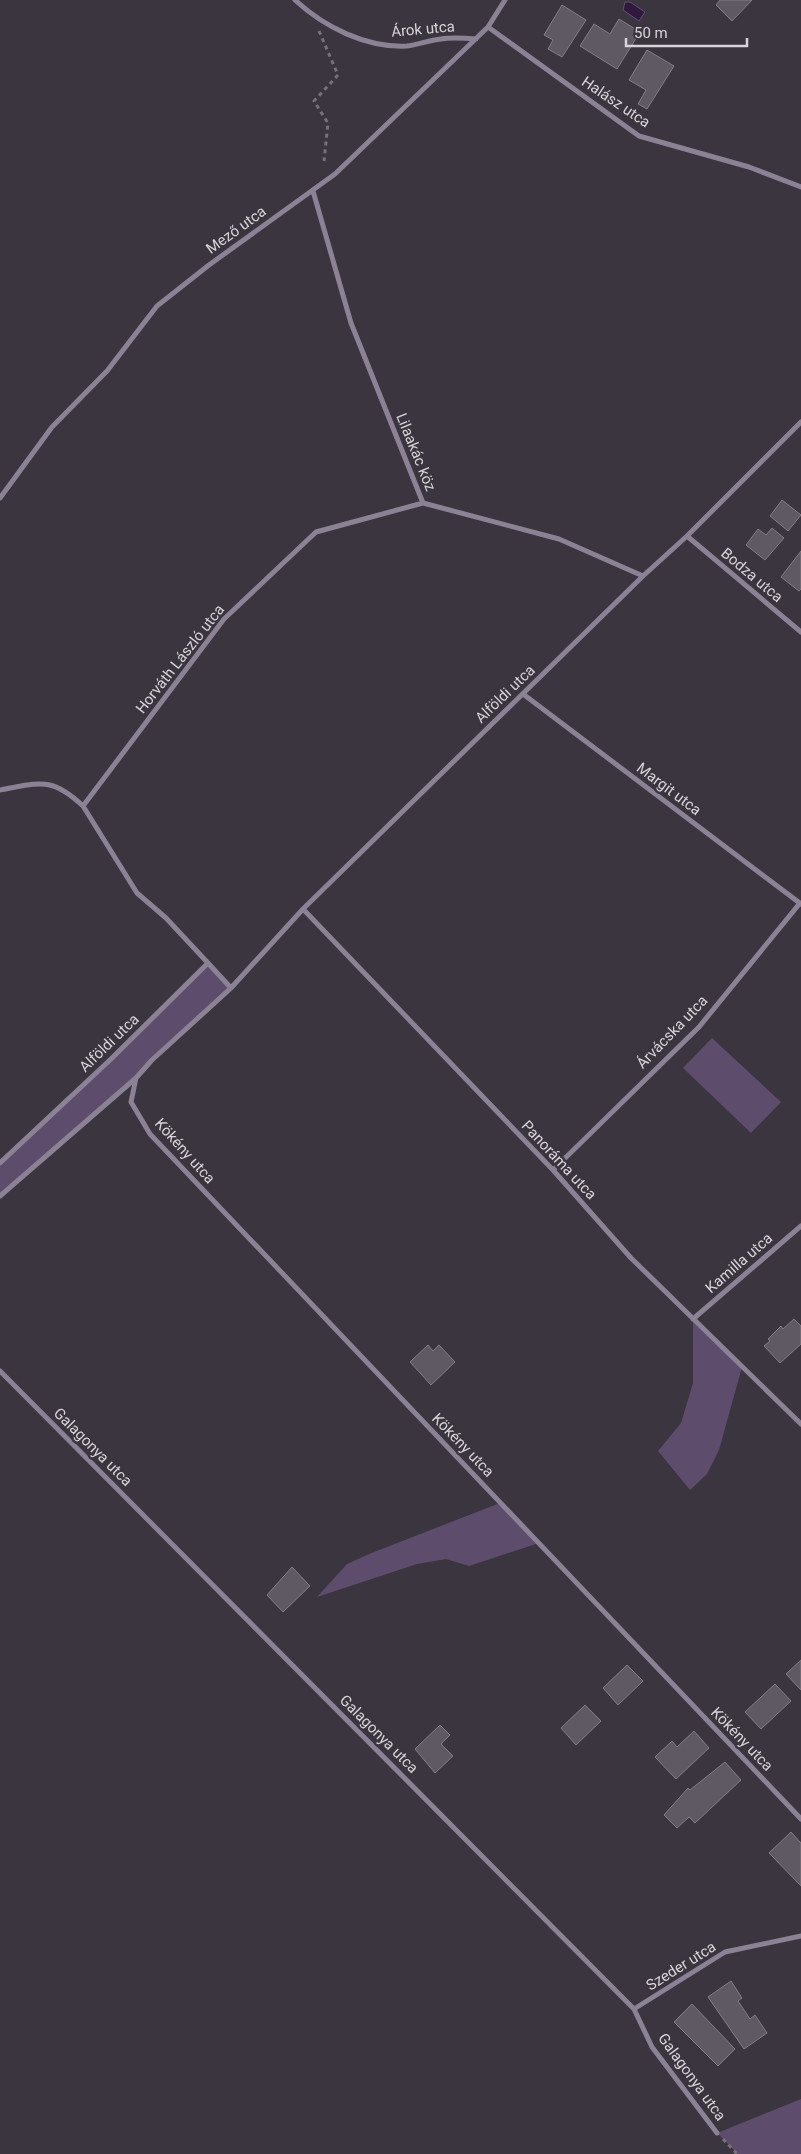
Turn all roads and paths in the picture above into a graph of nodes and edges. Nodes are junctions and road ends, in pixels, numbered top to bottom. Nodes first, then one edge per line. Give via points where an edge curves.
1 (295, 0) edge
2 (505, 0) edge
3 (312, 13) junction
4 (488, 27) junction
5 (476, 39) junction
6 (324, 161) dead end
7 (801, 187) edge
8 (313, 191) junction
9 (801, 422) edge
10 (0, 498) edge
11 (423, 503) junction
12 (687, 536) junction
13 (643, 576) junction
14 (801, 632) edge
15 (523, 694) junction
16 (0, 790) edge
17 (83, 806) junction
18 (801, 904) edge
19 (304, 909) junction
20 (208, 963) junction
21 (231, 988) junction
22 (136, 1078) junction
23 (0, 1163) edge
24 (553, 1170) junction
25 (0, 1196) edge
26 (801, 1226) edge
27 (693, 1319) junction
28 (0, 1371) edge
29 (801, 1424) edge
30 (801, 1819) edge
31 (801, 1936) edge
32 (634, 2009) junction
33 (717, 2133) joint
34 (737, 2154) edge

1 - 3 street, Árok utca
2 - 4 street, Mező utca
3 - 5 street, Árok utca via 349,35 378,44 407,46 452,37
3 - 6 path via 338,74 314,101 328,123
4 - 5 street, Mező utca
4 - 7 street, Halász utca via 639,136 749,167
5 - 8 street, Mező utca via 335,174
8 - 10 street, Mező utca via 157,306 107,371 52,427
8 - 11 street, Lilaakác köz via 351,323
9 - 12 street, Alföldi utca
11 - 13 street, Lilaakác köz via 559,540
11 - 17 street, Horváth László utca via 316,532 224,619
12 - 13 street, Alföldi utca
12 - 14 street, Bodza utca
13 - 15 street, Alföldi utca
15 - 18 street, Margit utca
15 - 19 street, Alföldi utca
16 - 17 street via 42,782 60,788
17 - 20 street via 137,893 166,918
18 - 24 street, Árvácska utca via 699,1026
19 - 21 street, Alföldi utca
19 - 24 street, Panoráma utca
20 - 21 street
20 - 23 street, Alföldi utca
21 - 22 street, Alföldi utca
22 - 25 street, Alföldi utca
22 - 30 street, Kökény utca via 131,1102 150,1134
24 - 27 street, Panoráma utca via 631,1258
26 - 27 street, Kamilla utca
27 - 29 street, Panoráma utca
28 - 32 street, Galagonya utca
31 - 32 street, Szeder utca via 725,1952
32 - 33 street, Galagonya utca via 652,2047
33 - 34 path

